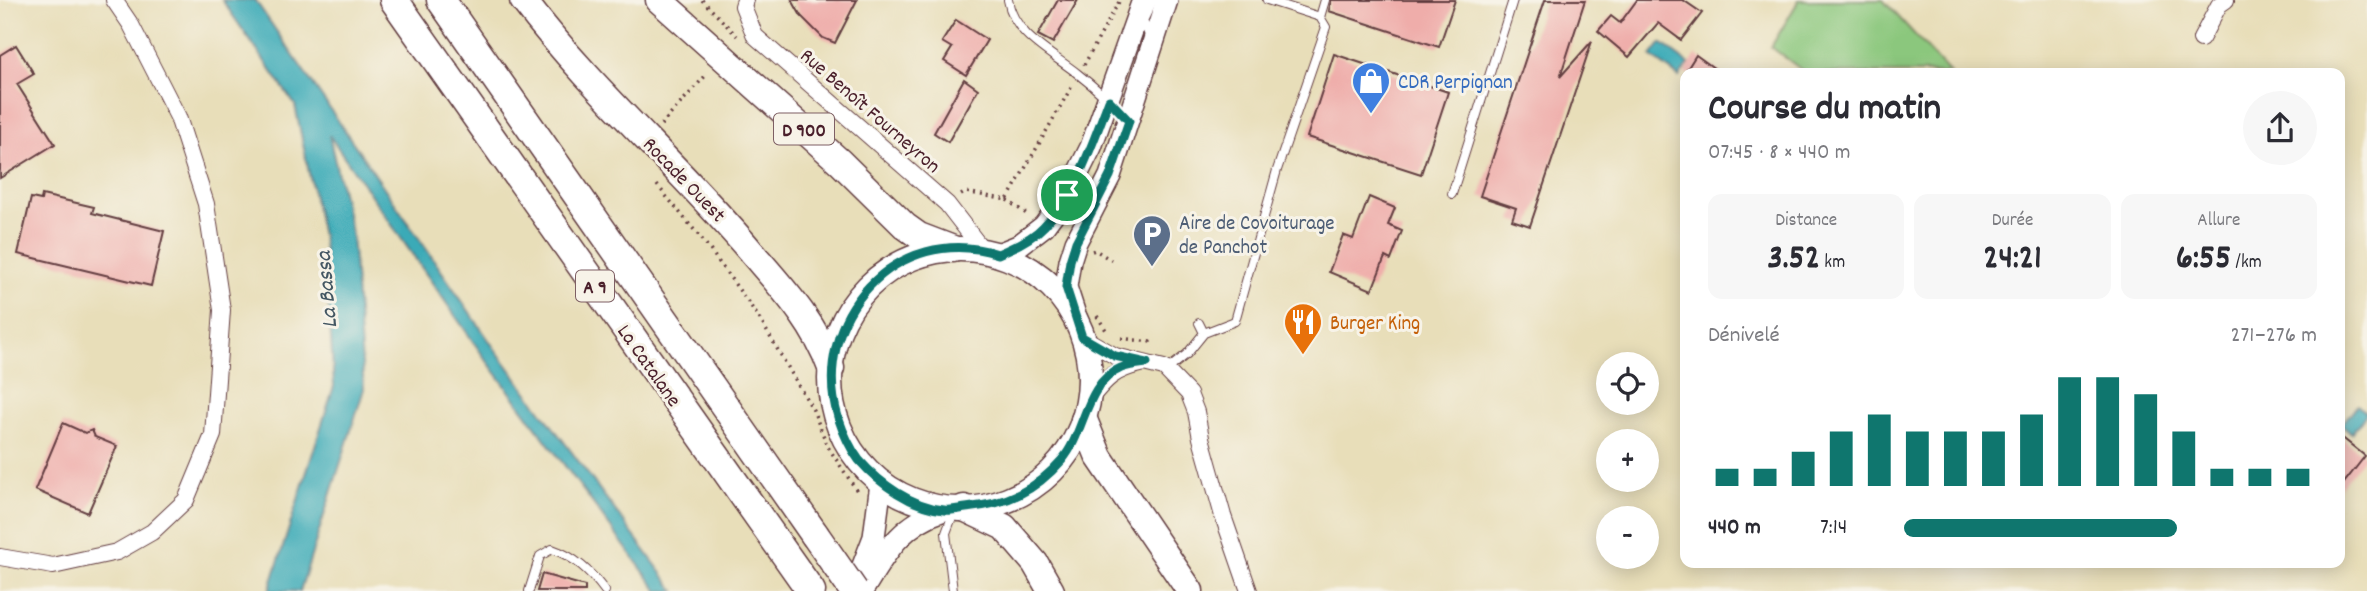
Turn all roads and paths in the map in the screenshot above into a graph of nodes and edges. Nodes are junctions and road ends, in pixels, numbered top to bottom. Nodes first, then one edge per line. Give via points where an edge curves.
1 (114, 0) edge
2 (394, 0) edge
3 (442, 0) edge
4 (523, 0) edge
5 (659, 0) edge
6 (702, 0) edge
7 (745, 0) edge
8 (1007, 0) edge
9 (1120, 0) edge
10 (1143, 0) edge
11 (1153, 0) edge
12 (1167, 0) edge
13 (1267, 0) edge
14 (1325, 0) edge
15 (1513, 0) edge
16 (2226, 0) edge
17 (1320, 17) junction
18 (721, 22) dead end
19 (2201, 39) dead end
20 (1152, 42) junction
21 (714, 66) dead end
22 (1079, 74) junction
23 (1109, 100) junction
24 (1129, 121) junction
25 (657, 130) dead end
26 (650, 177) dead end
27 (1451, 194) dead end
28 (947, 204) junction
29 (1083, 247) dead end
30 (953, 249) junction
31 (989, 251) junction
32 (1111, 260) dead end
33 (1094, 306) dead end
34 (1199, 323) dead end
35 (1080, 332) junction
36 (1204, 333) junction
37 (1147, 363) junction
38 (831, 368) junction
39 (1167, 370) junction
40 (1086, 411) junction
41 (881, 483) junction
42 (864, 502) dead end
43 (955, 509) junction
44 (0, 557) edge
45 (804, 581) edge
46 (529, 591) edge
47 (605, 591) edge
48 (853, 591) edge
49 (862, 591) edge
50 (953, 591) edge
51 (1051, 591) edge
52 (1190, 591) edge
53 (1249, 591) edge

1 - 44 street via 178,117 206,204 222,310 213,435 186,500 152,532 117,552 53,566
2 - 45 highway, La Catalane / A 9
3 - 48 highway, La Catalane / A 9, bridge
4 - 38 highway, Rocade Ouest via 781,286 812,326
5 - 30 highway, D 900 via 841,162 905,226
6 - 18 path
7 - 28 street, Rue Benoît Fourneyron via 743,6 755,36
8 - 22 lane via 1012,18 1029,37
9 - 22 path
10 - 23 main road
11 - 20 lane via 1143,21
12 - 20 main road
13 - 17 lane
14 - 17 lane
15 - 27 lane
16 - 19 street
17 - 36 lane via 1326,27 1277,170 1235,321
20 - 24 main road
21 - 25 path
22 - 23 lane
22 - 28 path via 1007,200 966,192
23 - 24 lane
23 - 31 main road via 1067,195 1044,226 1018,246
24 - 35 main road via 1110,176 1070,261 1066,287
26 - 42 path via 758,316 804,394 828,447
28 - 31 street, Rue Benoît Fourneyron
29 - 32 path
30 - 31 main road
30 - 38 main road via 902,262 870,286 846,317
31 - 35 main road via 1028,269 1055,290
33 - 37 path via 1112,337 1150,342
34 - 36 lane
35 - 37 street via 1115,356
35 - 40 main road via 1087,358
36 - 39 lane
37 - 39 street
37 - 40 street via 1121,368 1108,377
38 - 41 main road via 833,399 842,429 857,458
39 - 53 street via 1189,394 1196,412
40 - 43 main road via 1075,442 1046,477 1006,501
40 - 52 highway via 1098,457
41 - 43 main road via 911,500
41 - 48 main road via 874,537
43 - 49 main road via 924,516 904,532
43 - 50 lane via 946,533
43 - 51 highway via 1004,527 1035,563
46 - 47 lane via 540,555 552,550 590,571

